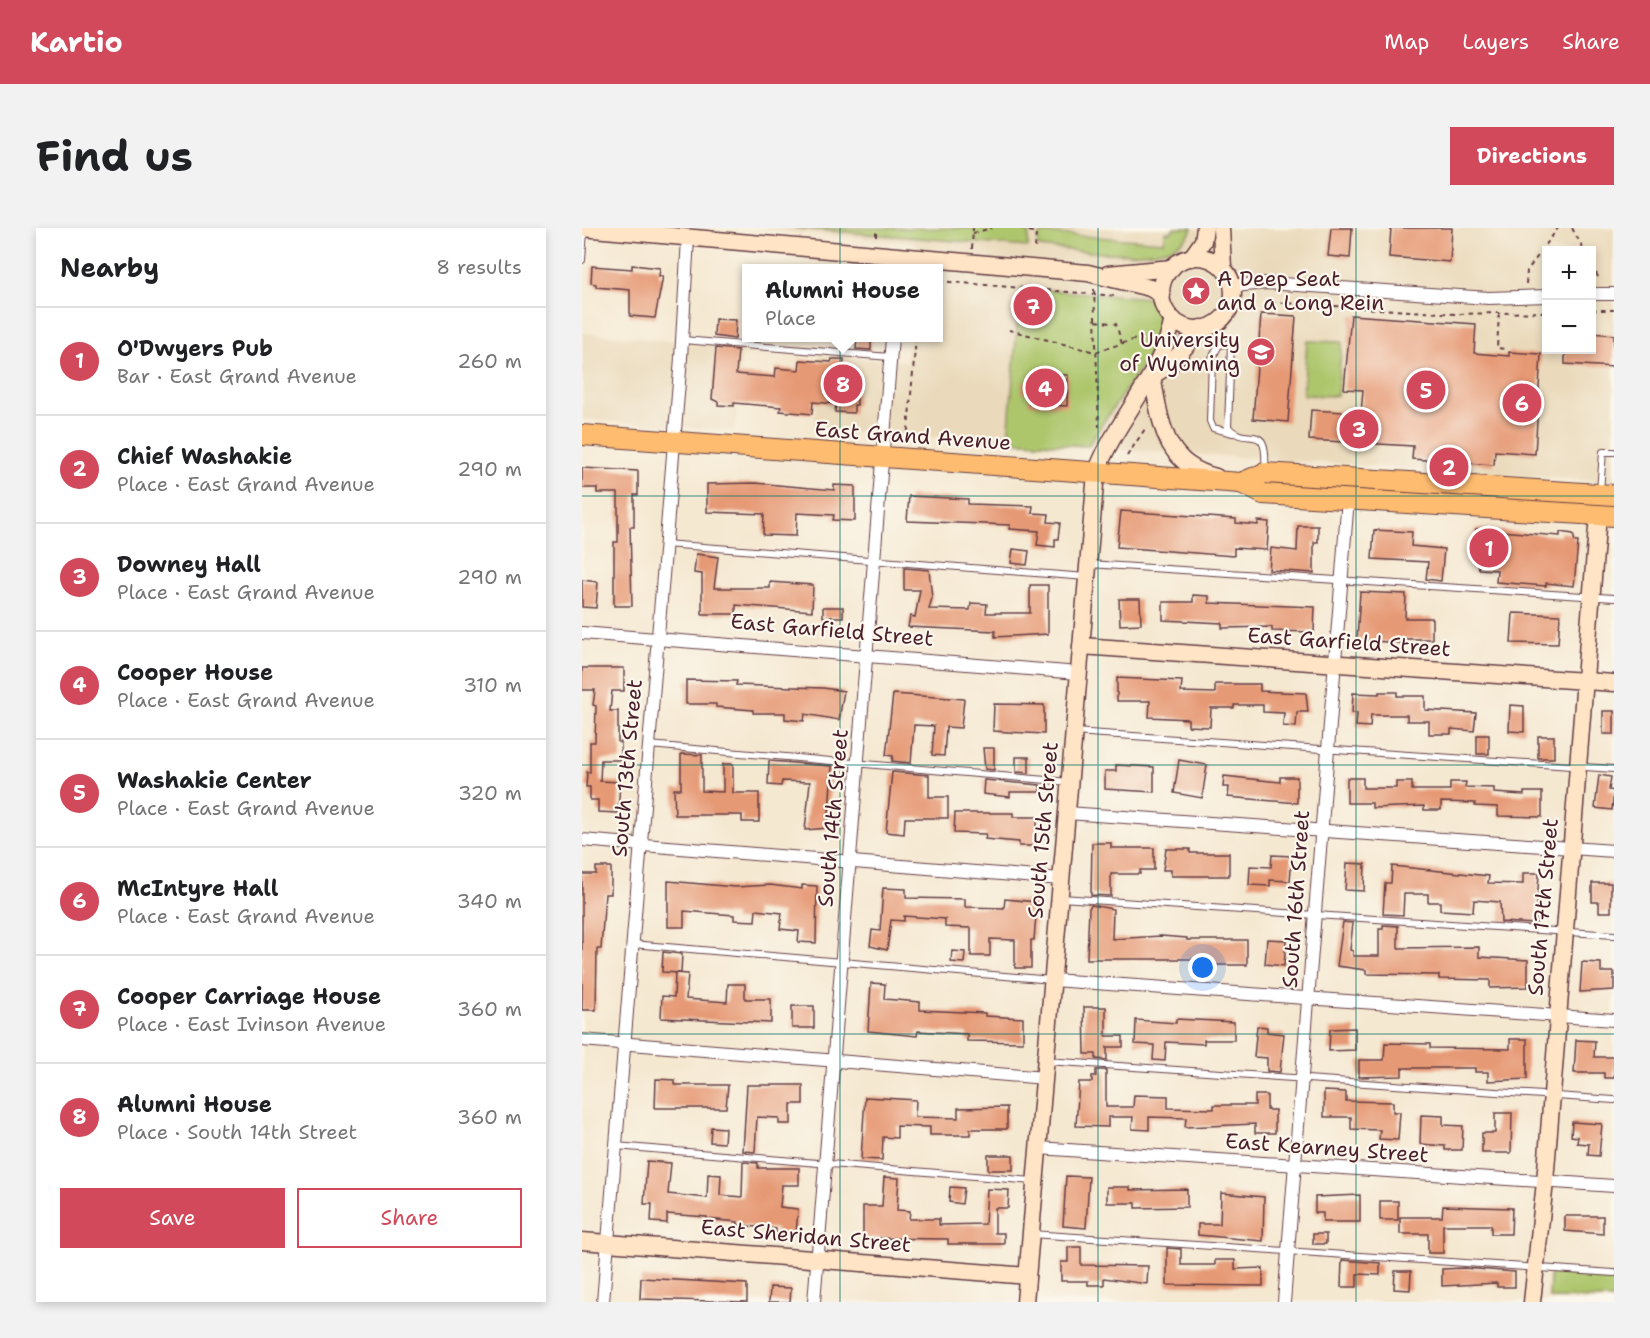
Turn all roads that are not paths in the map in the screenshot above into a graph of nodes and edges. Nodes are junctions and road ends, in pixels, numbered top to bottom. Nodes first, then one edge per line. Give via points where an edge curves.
1 (583, 228) edge
2 (1205, 228) edge
3 (1221, 228) edge
4 (688, 233) edge
5 (1191, 258) junction
6 (582, 260) edge
7 (898, 262) edge
8 (1172, 268) junction
9 (1223, 268) junction
10 (1095, 274) junction
11 (1233, 286) junction
12 (1162, 295) junction
13 (1542, 296) edge
14 (1173, 319) junction
15 (1201, 328) junction
16 (682, 340) junction
17 (892, 342) edge
18 (890, 357) junction
19 (1152, 376) junction
20 (1233, 433) junction
21 (582, 435) edge
22 (674, 442) junction
23 (1614, 452) edge
24 (882, 459) junction
25 (1096, 473) junction
26 (1264, 473) junction
27 (1241, 483) junction
28 (1607, 495) edge
29 (1348, 498) junction
30 (1606, 515) edge
31 (665, 544) junction
32 (874, 560) junction
33 (1088, 570) junction
34 (1341, 580) junction
35 (1591, 596) junction
36 (1614, 598) edge
37 (582, 633) edge
38 (657, 639) junction
39 (1081, 646) junction
40 (866, 656) junction
41 (1334, 663) junction
42 (1079, 673) junction
43 (1584, 681) junction
44 (1614, 683) edge
45 (1074, 732) junction
46 (649, 744) junction
47 (1327, 749) junction
48 (858, 761) junction
49 (1577, 767) junction
50 (1614, 770) edge
51 (1070, 782) junction
52 (1067, 813) junction
53 (1321, 830) junction
54 (582, 840) edge
55 (640, 845) junction
56 (1571, 848) junction
57 (1614, 850) edge
58 (849, 862) junction
59 (1061, 879) junction
60 (1059, 898) junction
61 (1314, 915) junction
62 (1564, 932) junction
63 (1614, 935) edge
64 (632, 944) junction
65 (841, 962) junction
66 (1053, 980) junction
67 (1308, 998) junction
68 (1557, 1016) junction
69 (1614, 1020) edge
70 (582, 1040) edge
71 (624, 1043) junction
72 (833, 1060) junction
73 (1045, 1069) junction
74 (1302, 1078) junction
75 (1551, 1095) junction
76 (1614, 1100) edge
77 (615, 1146) junction
78 (1038, 1148) junction
79 (825, 1162) junction
80 (1296, 1165) junction
81 (1035, 1181) junction
82 (1545, 1182) junction
83 (1614, 1186) edge
84 (1030, 1233) junction
85 (582, 1241) edge
86 (608, 1243) junction
87 (1288, 1250) junction
88 (817, 1260) junction
89 (1537, 1268) junction
90 (1614, 1273) edge
91 (1027, 1276) junction
92 (603, 1302) edge
93 (814, 1302) edge
94 (1024, 1302) edge
95 (1284, 1302) edge
96 (1533, 1302) edge

1 - 4 street
1 - 6 lane
2 - 5 street via 1203,241
3 - 9 street
4 - 7 street
4 - 16 street, South 13th Street
5 - 8 street
5 - 9 street via 1204,258
7 - 10 street via 971,263
8 - 10 street
8 - 12 street via 1163,283
9 - 11 street
10 - 12 street via 1150,288
11 - 13 street via 1267,283 1403,294
11 - 15 street, South 15th Street via 1232,303 1224,317
12 - 14 street
14 - 15 street via 1184,326
14 - 19 street, South 15th Street
15 - 19 street, South 15th Street via 1171,364
16 - 18 lane
16 - 22 street, South 13th Street
17 - 18 street, South 14th Street
18 - 24 street, South 14th Street
19 - 25 street, South 15th Street
19 - 27 street via 1162,426 1179,458 1202,474
20 - 20 lane via 1227,427 1231,343 1225,343 1219,345 1212,358 1209,421 1213,428
20 - 26 lane via 1263,442
21 - 22 main road, East Grand Avenue
22 - 24 main road, East Grand Avenue
22 - 31 street, South 13th Street
23 - 28 lane via 1603,452
24 - 25 main road, East Grand Avenue
24 - 32 street, South 14th Street
25 - 27 main road, East Grand Avenue
25 - 33 street, South 15th Street
26 - 27 main road, East Grand Avenue
26 - 28 main road, East Grand Avenue
27 - 29 main road, East Grand Avenue via 1263,494
28 - 30 lane
29 - 30 main road, East Grand Avenue
29 - 34 street, South 16th Street
30 - 35 street, South 17th Street
31 - 32 lane
31 - 38 street, South 13th Street
32 - 33 lane
32 - 40 street, South 14th Street
33 - 34 lane
33 - 39 street, South 15th Street
34 - 35 lane
34 - 41 street, South 16th Street
35 - 36 lane
35 - 43 street, South 17th Street
37 - 38 street, East Garfield Street
38 - 40 street, East Garfield Street
38 - 46 street, South 13th Street
39 - 41 street, East Garfield Street
39 - 42 street, South 15th Street
40 - 42 street, East Garfield Street
40 - 48 street, South 14th Street
41 - 43 street, East Garfield Street
41 - 47 street, South 16th Street
42 - 45 street, South 15th Street
43 - 44 street, East Garfield Street
43 - 49 street, South 17th Street
45 - 47 lane
45 - 51 street, South 15th Street
46 - 48 lane
46 - 55 street, South 13th Street
47 - 49 lane
47 - 53 street, South 16th Street
48 - 51 lane
48 - 58 street, South 14th Street
49 - 50 lane
49 - 56 street, South 17th Street
51 - 52 street, South 15th Street
52 - 53 street
52 - 59 street, South 15th Street
53 - 56 street
53 - 61 street, South 16th Street
54 - 55 street
55 - 58 street
55 - 64 street, South 13th Street
56 - 57 street
56 - 62 street, South 17th Street
58 - 59 street
58 - 65 street, South 14th Street
59 - 60 street, South 15th Street
60 - 61 lane
60 - 66 street, South 15th Street
61 - 62 lane
61 - 67 street, South 16th Street
62 - 63 lane
62 - 68 street, South 17th Street
64 - 65 lane
64 - 71 street, South 13th Street
65 - 66 lane
65 - 72 street, South 14th Street
66 - 67 street
66 - 73 street, South 15th Street
67 - 68 street
67 - 74 street, South 16th Street
68 - 69 street
68 - 75 street, South 17th Street
70 - 71 street
71 - 72 street
71 - 77 street, South 13th Street
72 - 73 street
72 - 79 street, South 14th Street
73 - 74 lane
73 - 78 street, South 15th Street
74 - 75 lane
74 - 80 street, South 16th Street
75 - 76 lane
75 - 82 street, South 17th Street
77 - 79 lane
77 - 86 street, South 13th Street
78 - 80 street, East Kearney Street
78 - 81 street, South 15th Street
79 - 81 lane
79 - 88 street, South 14th Street
80 - 82 street, East Kearney Street
80 - 87 street, South 16th Street
81 - 84 street, South 15th Street
82 - 83 street, East Kearney Street
82 - 89 street, South 17th Street
84 - 87 lane
84 - 91 street, South 15th Street
85 - 86 street, East Sheridan Street
86 - 88 street, East Sheridan Street
86 - 92 street, South 13th Street
87 - 89 lane
87 - 95 street, South 16th Street
88 - 91 street, East Sheridan Street
88 - 93 street, South 14th Street
89 - 90 lane
89 - 96 street, South 17th Street
91 - 94 street, South 15th Street

